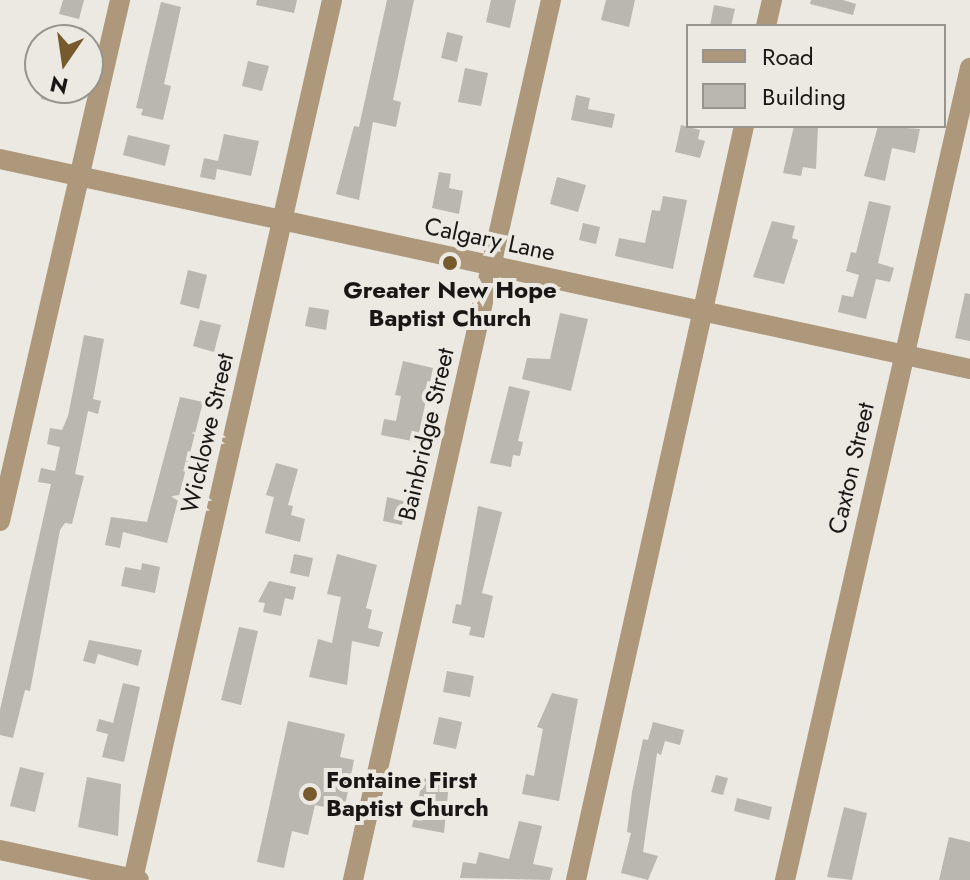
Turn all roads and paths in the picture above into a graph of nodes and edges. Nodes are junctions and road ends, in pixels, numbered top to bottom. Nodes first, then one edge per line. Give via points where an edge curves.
1 (120, 0) edge
2 (332, 0) edge
3 (551, 0) edge
4 (772, 0) edge
5 (766, 24) edge
6 (970, 68) edge
7 (744, 128) edge
8 (0, 159) edge
9 (80, 176) junction
10 (282, 219) junction
11 (490, 266) junction
12 (701, 311) junction
13 (904, 354) junction
14 (970, 369) edge
15 (0, 521) edge
16 (0, 850) edge
17 (136, 879) edge
18 (353, 880) edge
19 (576, 880) edge
20 (785, 880) edge

1 - 9 street
2 - 10 street, Wicklowe Street
3 - 11 street, Bainbridge Street
4 - 5 street
6 - 13 street, Caxton Street
7 - 12 street
8 - 9 street, Calgary Lane
9 - 10 street, Calgary Lane
9 - 15 street
10 - 11 street, Calgary Lane
10 - 17 street, Wicklowe Street
11 - 12 street, Calgary Lane
11 - 18 street, Bainbridge Street
12 - 13 street, Calgary Lane
12 - 19 street
13 - 14 street, Calgary Lane
13 - 20 street, Caxton Street
16 - 17 street

